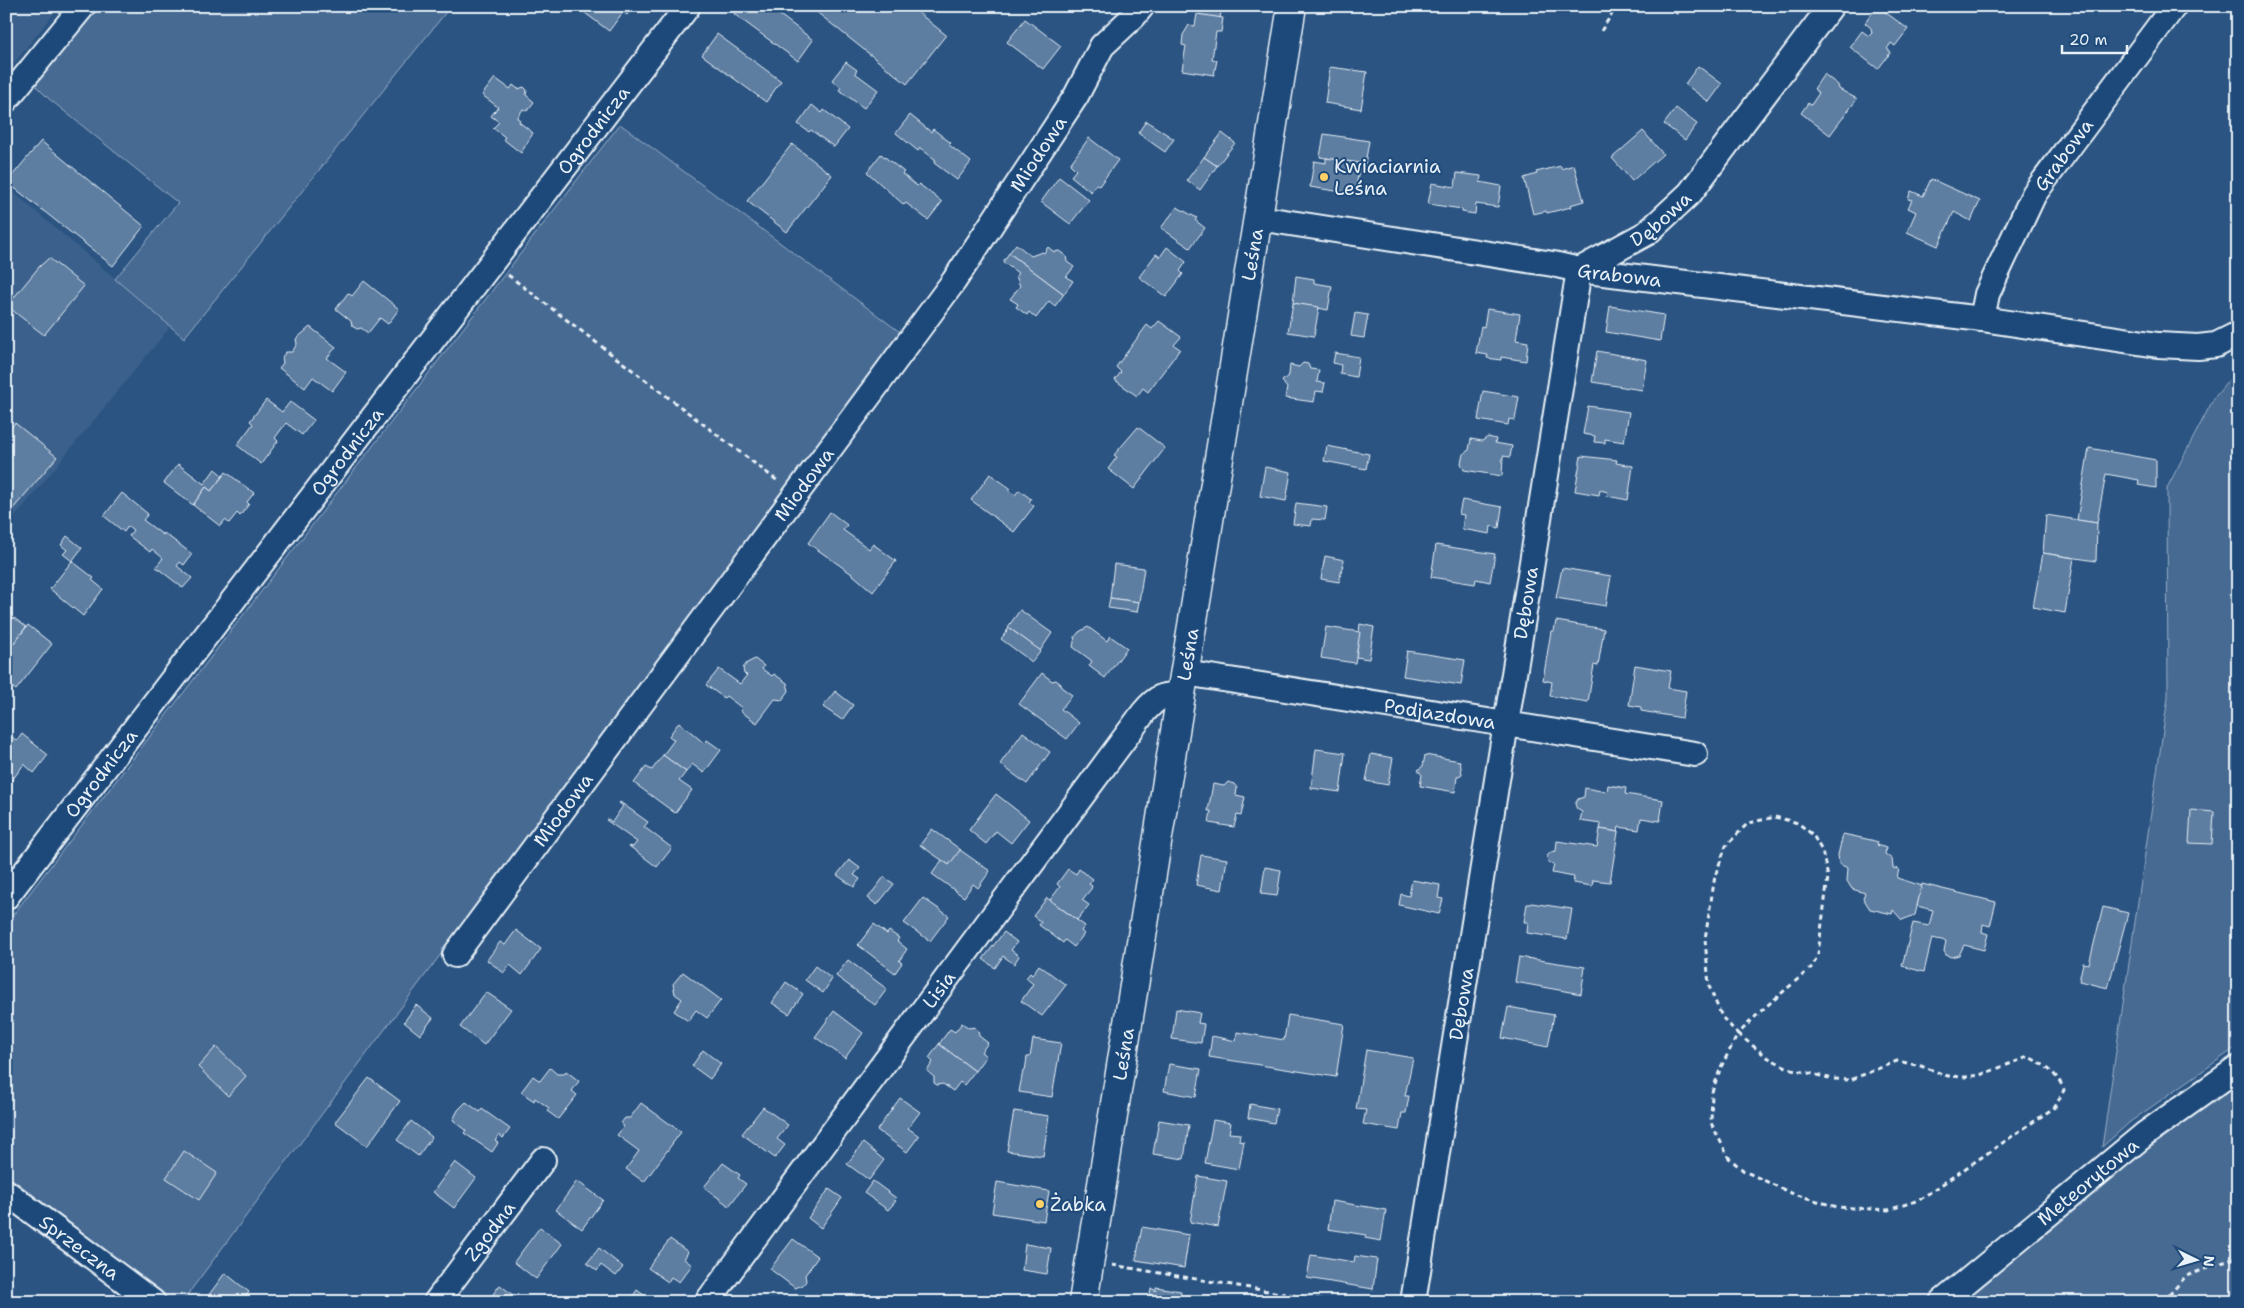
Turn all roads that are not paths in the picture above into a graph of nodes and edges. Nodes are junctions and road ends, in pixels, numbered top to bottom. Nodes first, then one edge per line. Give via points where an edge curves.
1 (688, 6) edge
2 (1142, 6) edge
3 (1292, 6) edge
4 (1831, 6) edge
5 (2174, 6) edge
6 (77, 14) edge
7 (6, 100) edge
8 (1258, 218) junction
9 (1579, 270) junction
10 (1982, 319) junction
11 (2238, 334) edge
12 (1183, 685) junction
13 (1505, 724) junction
14 (1695, 754) dead end
15 (6, 897) edge
16 (455, 955) dead end
17 (2238, 1068) edge
18 (543, 1160) dead end
19 (6, 1192) edge
20 (154, 1302) edge
21 (436, 1302) edge
22 (707, 1302) edge
23 (1083, 1302) edge
24 (1413, 1302) edge
25 (1942, 1302) edge

1 - 15 street, Ogrodnicza
2 - 16 street, Miodowa via 1102,46 1076,96 954,281
3 - 8 street, Leśna
4 - 9 street, Dębowa via 1670,214 1648,233
5 - 10 street, Grabowa via 2034,194 1987,294
6 - 7 street
8 - 9 street, Grabowa
8 - 12 street, Leśna
9 - 10 street, Grabowa
9 - 13 street, Dębowa
10 - 11 street, Grabowa via 2158,346 2198,348 2216,345
12 - 13 street, Podjazdowa
12 - 22 street, Lisia via 1158,697 1144,712
12 - 23 street, Leśna
13 - 14 street, Podjazdowa
13 - 24 street, Dębowa
17 - 25 street, Meteorytowa via 2146,1134
18 - 21 street, Zgodna
19 - 20 street, Sprzeczna

